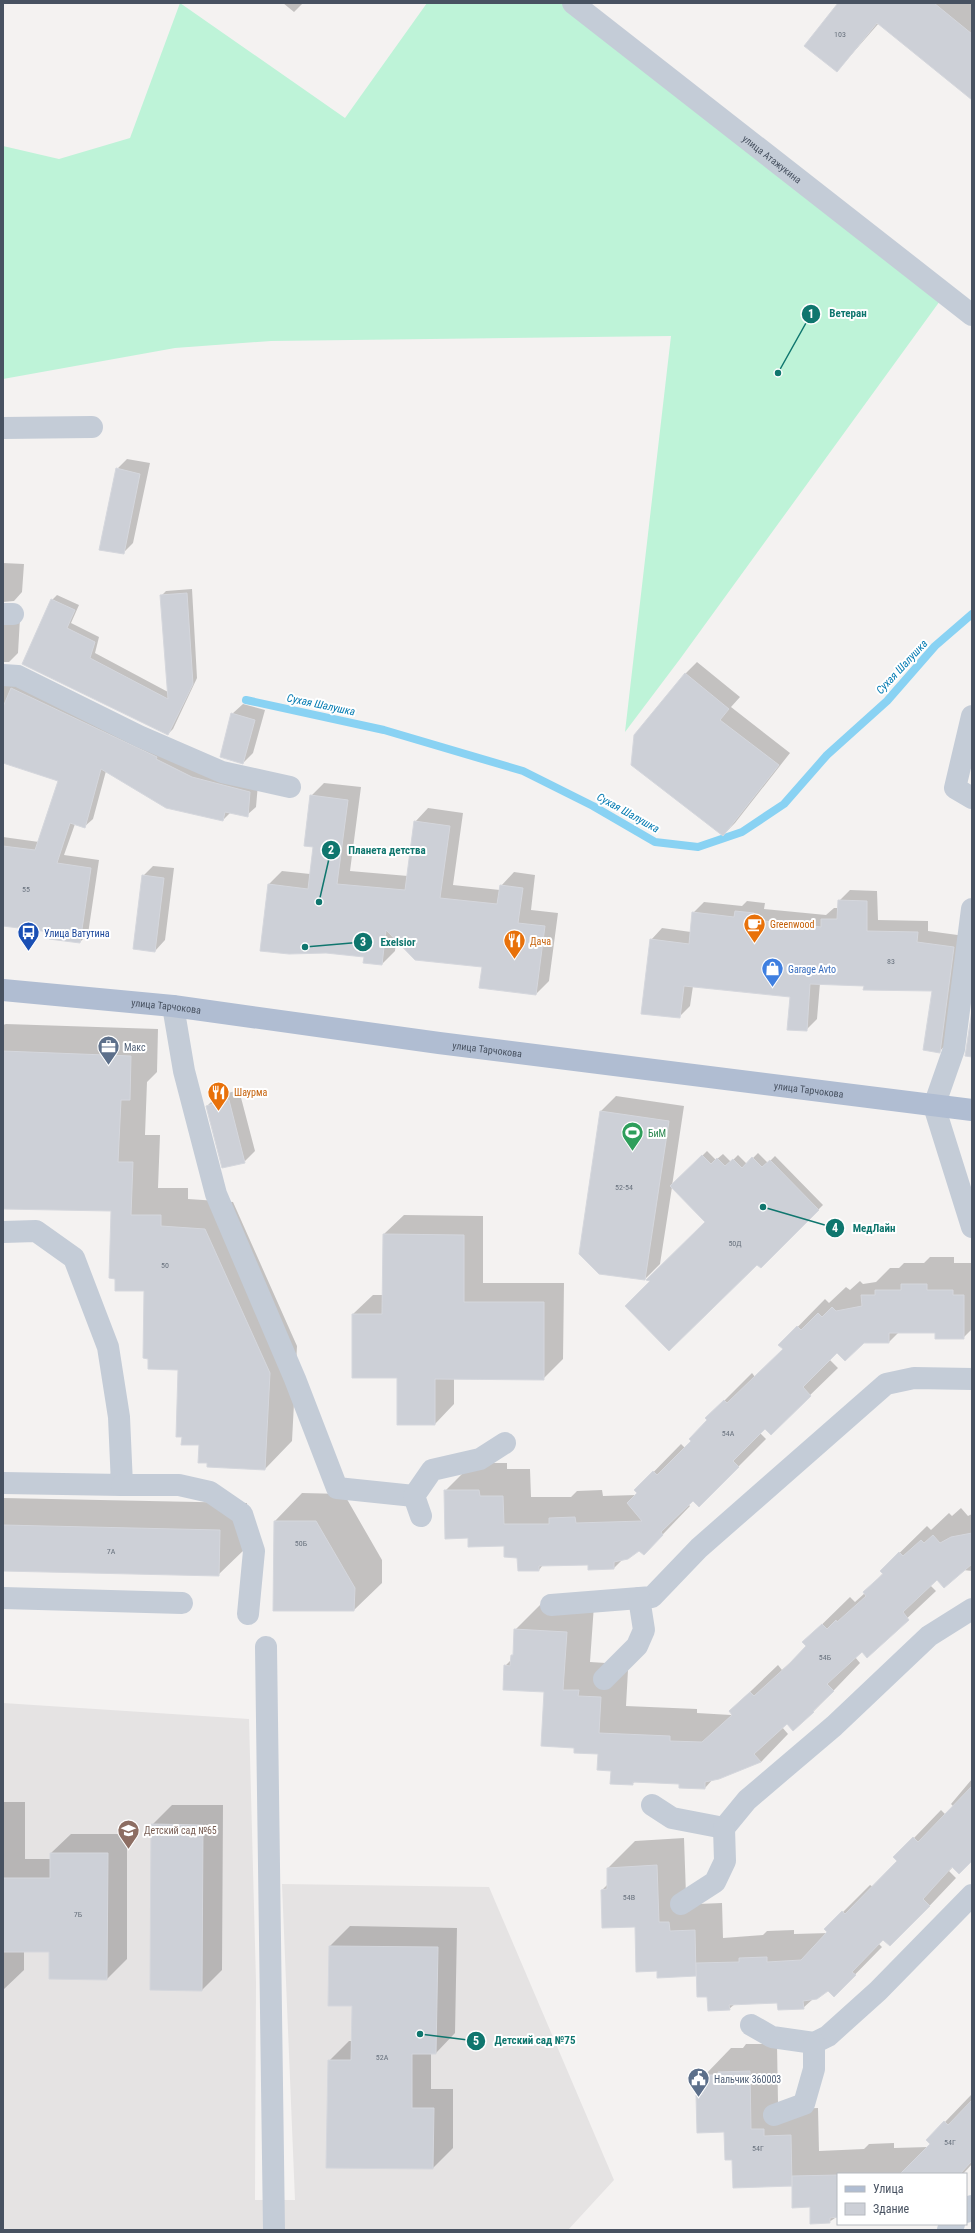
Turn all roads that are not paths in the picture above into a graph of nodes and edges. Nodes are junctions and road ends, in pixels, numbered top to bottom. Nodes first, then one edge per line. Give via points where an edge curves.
1 (573, 3) edge
2 (972, 315) edge
3 (92, 427) dead end
4 (3, 428) edge
5 (3, 675) edge
6 (972, 716) edge
7 (290, 787) dead end
8 (972, 798) edge
9 (972, 909) edge
10 (3, 990) edge
11 (173, 1006) junction
12 (934, 1106) junction
13 (972, 1110) edge
14 (972, 1227) edge
15 (3, 1232) edge
16 (972, 1379) edge
17 (505, 1443) dead end
18 (3, 1484) edge
19 (122, 1485) junction
20 (3, 1598) edge
21 (640, 1598) junction
22 (182, 1603) dead end
23 (551, 1604) dead end
24 (972, 1609) edge
25 (248, 1614) dead end
26 (266, 1647) dead end
27 (604, 1679) dead end
28 (652, 1805) dead end
29 (724, 1828) junction
30 (972, 1895) edge
31 (681, 1904) dead end
32 (751, 2025) dead end
33 (814, 2043) junction
34 (774, 2115) dead end
35 (274, 2230) edge

1 - 2 street, улица Атажукина
3 - 4 street
5 - 7 street via 18,676 139,736 222,772
6 - 8 street via 955,788
9 - 12 street via 954,1049
10 - 11 main road, улица Тарчокова
11 - 12 main road, улица Тарчокова via 439,1043
11 - 17 street via 184,1071 216,1194 295,1379 338,1488 418,1506 432,1470 480,1459
12 - 13 main road, улица Тарчокова
12 - 14 street
15 - 19 street via 36,1231 74,1258 108,1347 119,1416
16 - 21 street via 914,1378 886,1384 699,1548 652,1597
18 - 19 street
19 - 25 street via 179,1485 210,1492 242,1514 254,1551
20 - 22 street
21 - 23 street
21 - 27 street via 644,1630 637,1646
24 - 29 street via 929,1636 834,1726 747,1800
26 - 35 street
28 - 29 street via 672,1818
29 - 31 street via 725,1861 715,1882
30 - 33 street via 878,1991 828,2036
32 - 33 street via 772,2037
33 - 34 street via 814,2070 804,2104

